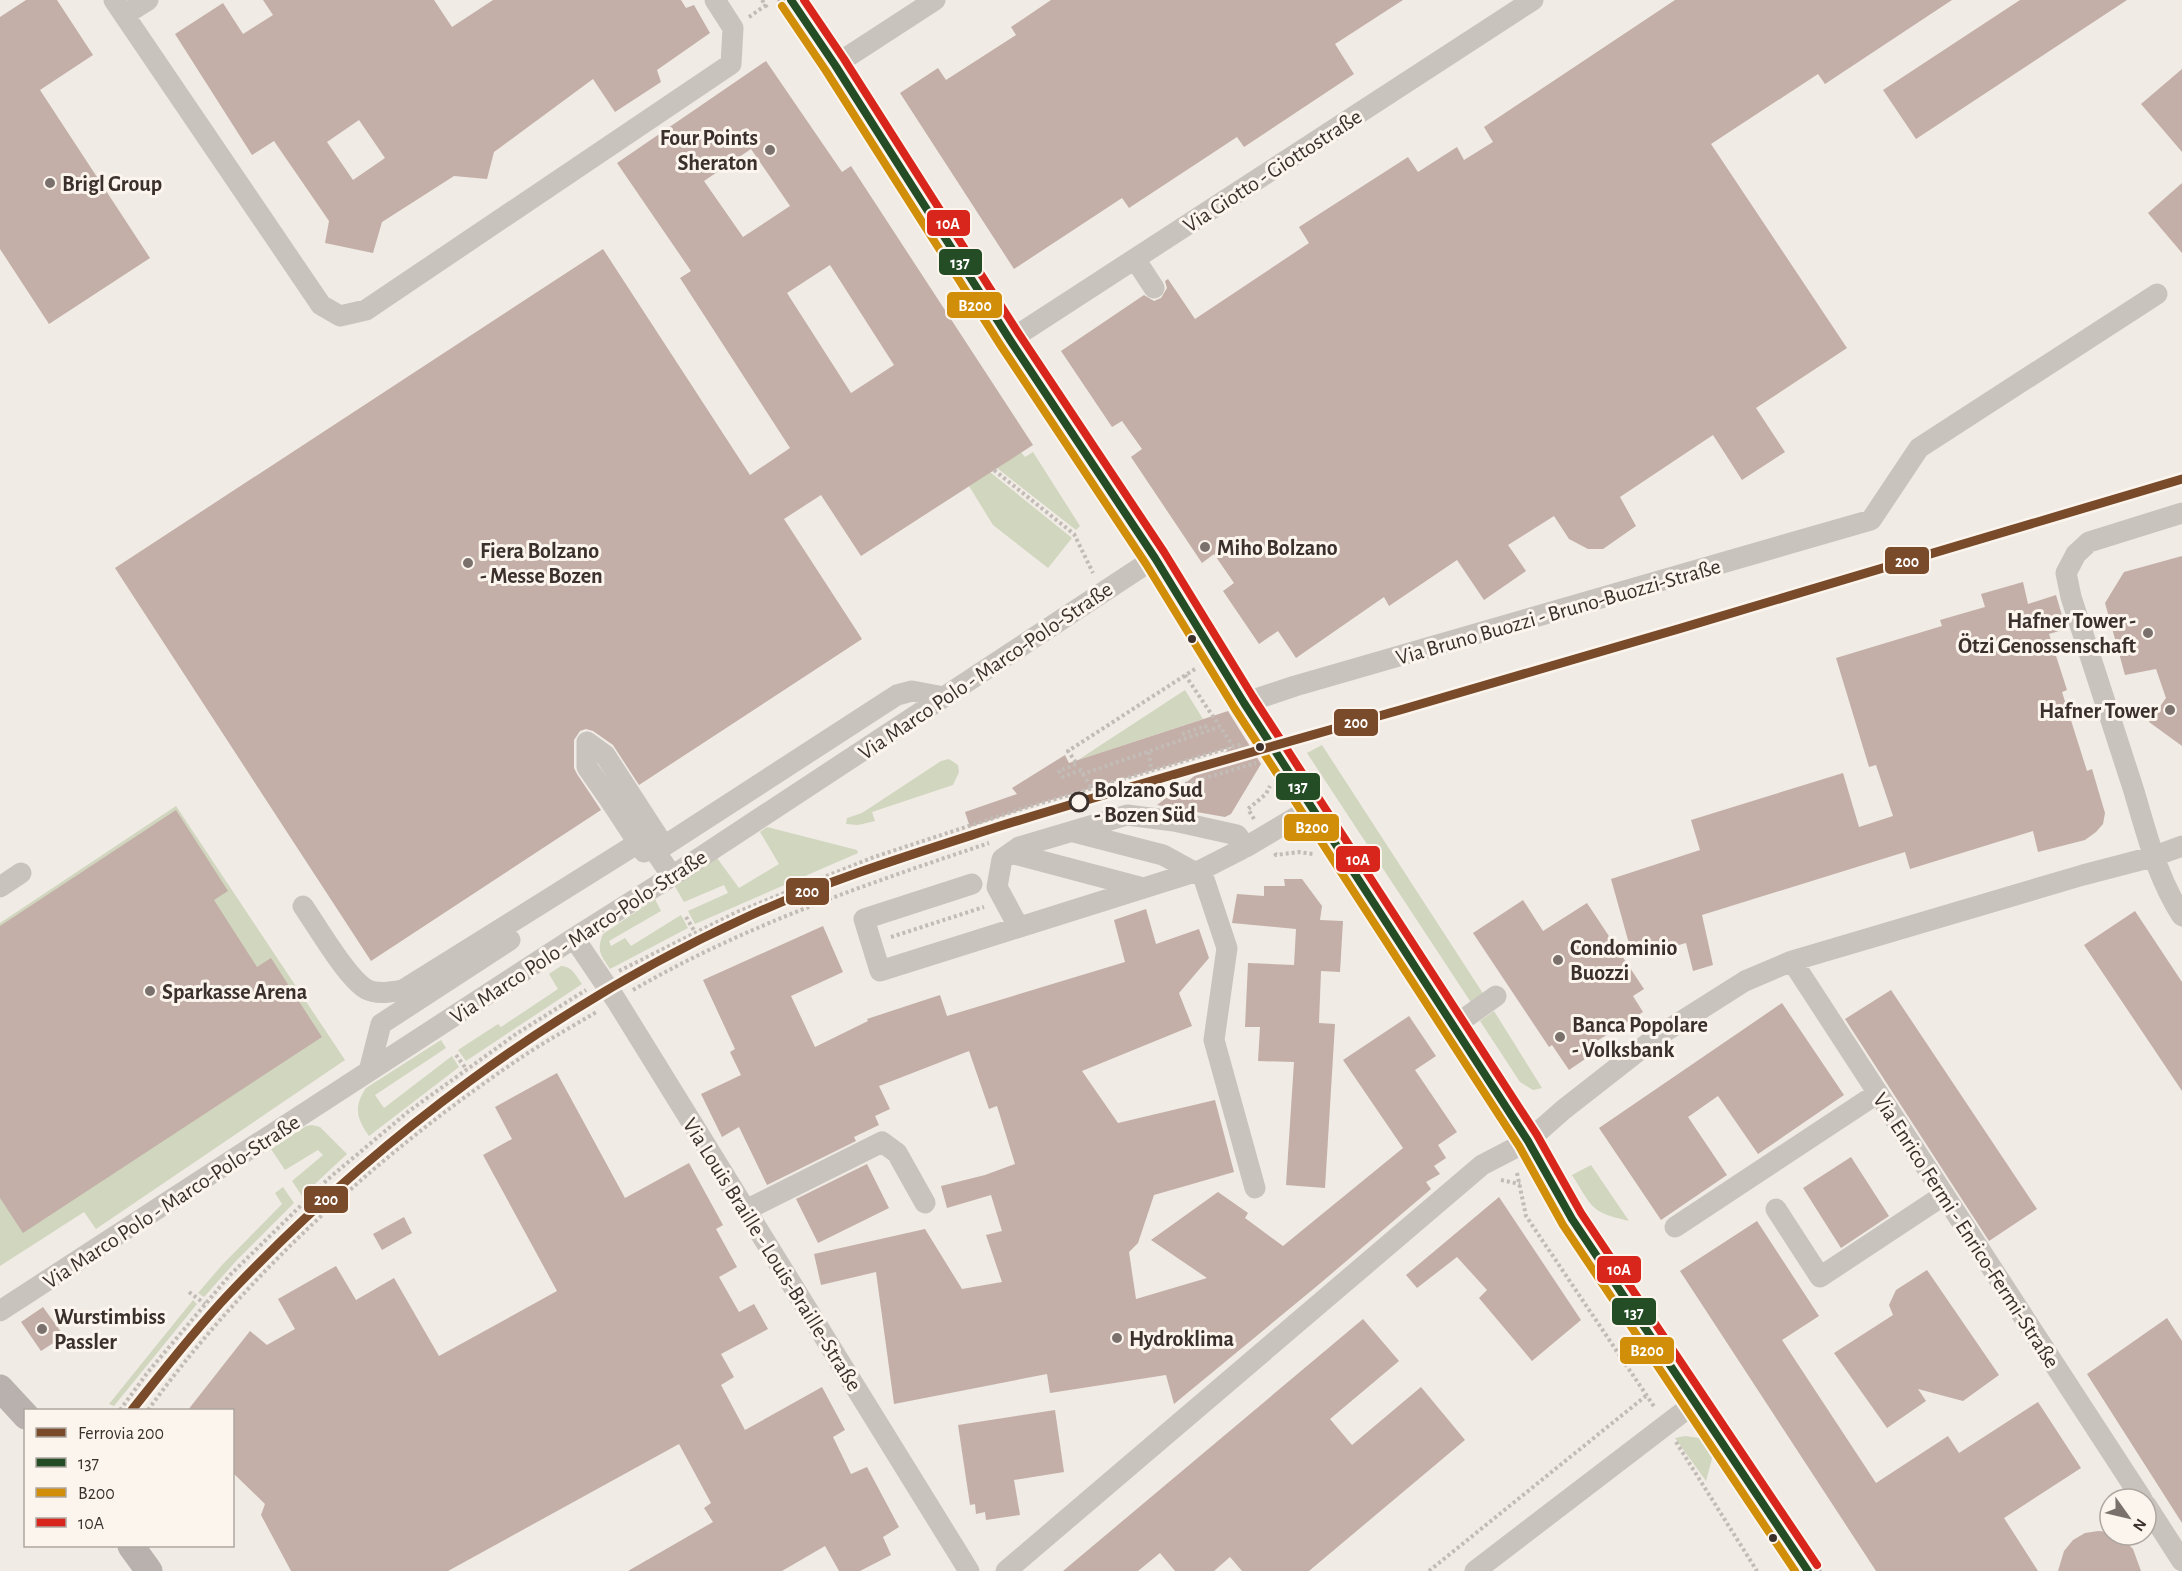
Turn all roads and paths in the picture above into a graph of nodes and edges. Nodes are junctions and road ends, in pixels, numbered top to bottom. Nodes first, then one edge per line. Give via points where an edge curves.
1 (148, 0) edge
2 (715, 0) edge
3 (762, 0) edge
4 (935, 0) edge
5 (1533, 0) edge
6 (119, 7) edge
7 (781, 7) edge
8 (835, 65) junction
9 (1135, 259) junction
10 (1154, 288) dead end
11 (2157, 294) dead end
12 (1010, 340) junction
13 (994, 470) dead end
14 (2182, 513) edge
15 (1155, 558) junction
16 (1094, 574) dead end
17 (1190, 659) dead end
18 (1196, 668) junction
19 (1185, 675) junction
20 (1202, 678) dead end
21 (944, 697) junction
22 (1244, 703) junction
23 (1219, 727) junction
24 (1209, 731) junction
25 (1239, 733) dead end
26 (1182, 734) dead end
27 (1245, 743) dead end
28 (1233, 746) dead end
29 (1149, 752) junction
30 (1252, 752) dead end
31 (1258, 762) junction
32 (1151, 769) dead end
33 (1262, 770) dead end
34 (1083, 774) junction
35 (1266, 778) dead end
36 (1091, 787) dead end
37 (1140, 797) dead end
38 (1313, 807) junction
39 (1073, 831) junction
40 (1264, 835) junction
41 (651, 845) junction
42 (2182, 846) edge
43 (1003, 847) junction
44 (1246, 847) junction
45 (2152, 857) junction
46 (1320, 860) dead end
47 (1198, 871) junction
48 (21, 873) dead end
49 (672, 876) junction
50 (972, 884) dead end
51 (0, 887) edge
52 (1144, 888) junction
53 (303, 906) dead end
54 (987, 906) dead end
55 (2182, 916) edge
56 (686, 917) dead end
57 (1018, 926) junction
58 (695, 932) dead end
59 (574, 938) junction
60 (872, 943) junction
61 (1792, 961) junction
62 (1496, 996) dead end
63 (616, 1000) junction
64 (1454, 1026) junction
65 (456, 1055) dead end
66 (467, 1070) dead end
67 (369, 1071) junction
68 (1878, 1093) junction
69 (1517, 1147) junction
70 (1482, 1165) junction
71 (1519, 1182) junction
72 (1256, 1188) dead end
73 (1555, 1188) junction
74 (1944, 1195) junction
75 (925, 1203) dead end
76 (1776, 1209) dead end
77 (746, 1210) junction
78 (1675, 1227) dead end
79 (189, 1292) dead end
80 (205, 1304) dead end
81 (0, 1311) edge
82 (0, 1388) edge
83 (1647, 1395) junction
84 (1696, 1402) junction
85 (149, 1409) edge
86 (24, 1414) edge
87 (1664, 1424) junction
88 (2134, 1487) edge
89 (2158, 1524) edge
90 (132, 1547) edge
91 (2182, 1561) edge
92 (1477, 1570) edge
93 (148, 1571) edge
94 (969, 1571) edge
95 (1006, 1571) edge
96 (1429, 1571) edge
97 (1757, 1571) edge
98 (1808, 1571) edge

1 - 6 street
2 - 6 street via 733,28 731,64 366,310 340,316 321,305
3 - 7 path
4 - 8 street
5 - 9 street, Via Giotto - Giottostraße
7 - 8 main road
8 - 12 main road
9 - 10 street
9 - 12 street, Via Giotto - Giottostraße
11 - 22 street, Via Bruno Buozzi - Bruno-Buozzi-Straße via 1919,448 1871,520
12 - 15 main road
13 - 16 path via 1074,534
14 - 45 street via 2089,542 2076,554 2067,573 2071,597
15 - 21 street, Via Marco Polo - Marco-Polo-Straße
15 - 22 main road
17 - 18 path
18 - 19 path
18 - 20 path
19 - 23 path
19 - 34 path via 1068,751 1077,764 1059,771 1063,777 1081,770
21 - 41 street via 912,691 897,695
21 - 49 street, Via Marco Polo - Marco-Polo-Straße
22 - 38 main road
23 - 24 path
23 - 28 path
24 - 26 path via 1205,726
24 - 29 path
25 - 27 path
29 - 32 path
29 - 34 path
30 - 31 path
31 - 33 path
31 - 37 path
34 - 36 path
35 - 40 path via 1270,786 1266,794 1248,809
38 - 40 street
38 - 64 main road
39 - 43 street via 1019,847
39 - 44 street via 1127,815 1237,835
39 - 47 street via 1163,855
40 - 44 street
40 - 46 path via 1276,855 1299,852 1316,855
41 - 41 street, bridge via 630,791 605,755 587,742 587,767 612,803
41 - 49 street
41 - 53 street via 404,990 368,990 354,979
41 - 67 street via 381,1024
42 - 45 street
43 - 52 street
43 - 57 street via 998,887
43 - 63 path via 882,879 746,932
44 - 47 street
45 - 55 street
45 - 61 street
47 - 52 street
47 - 72 street via 1227,948 1214,1040
48 - 51 street
49 - 59 street, Via Marco Polo - Marco-Polo-Straße
50 - 60 street via 864,919
52 - 57 street
54 - 60 path
56 - 58 path
57 - 60 street via 880,971
59 - 63 street, Via Louis Braille - Louis-Braille-Straße
59 - 67 street, Via Marco Polo - Marco-Polo-Straße
61 - 68 street, Via Enrico Fermi - Enrico-Fermi-Straße
61 - 69 street via 1744,981 1655,1038
62 - 64 street
63 - 77 street, Via Louis Braille - Louis-Braille-Straße
63 - 85 path via 528,1053 423,1129 344,1196 246,1291
64 - 69 main road
65 - 66 path
67 - 81 street, Via Marco Polo - Marco-Polo-Straße
68 - 74 street, Via Enrico Fermi - Enrico-Fermi-Straße
68 - 78 street
69 - 70 street
69 - 71 path
69 - 73 main road
70 - 71 path via 1497,1179
70 - 95 street
71 - 73 path via 1542,1198
71 - 83 path via 1526,1216
73 - 84 main road
74 - 76 street via 1820,1277
74 - 88 street, Via Enrico Fermi - Enrico-Fermi-Straße
75 - 77 street via 897,1154 882,1142
77 - 94 street, Via Louis Braille - Louis-Braille-Straße
79 - 80 path
82 - 86 main road
83 - 87 path
83 - 96 path
84 - 87 street
84 - 98 main road
87 - 92 street
87 - 97 path
89 - 91 street
90 - 93 main road

